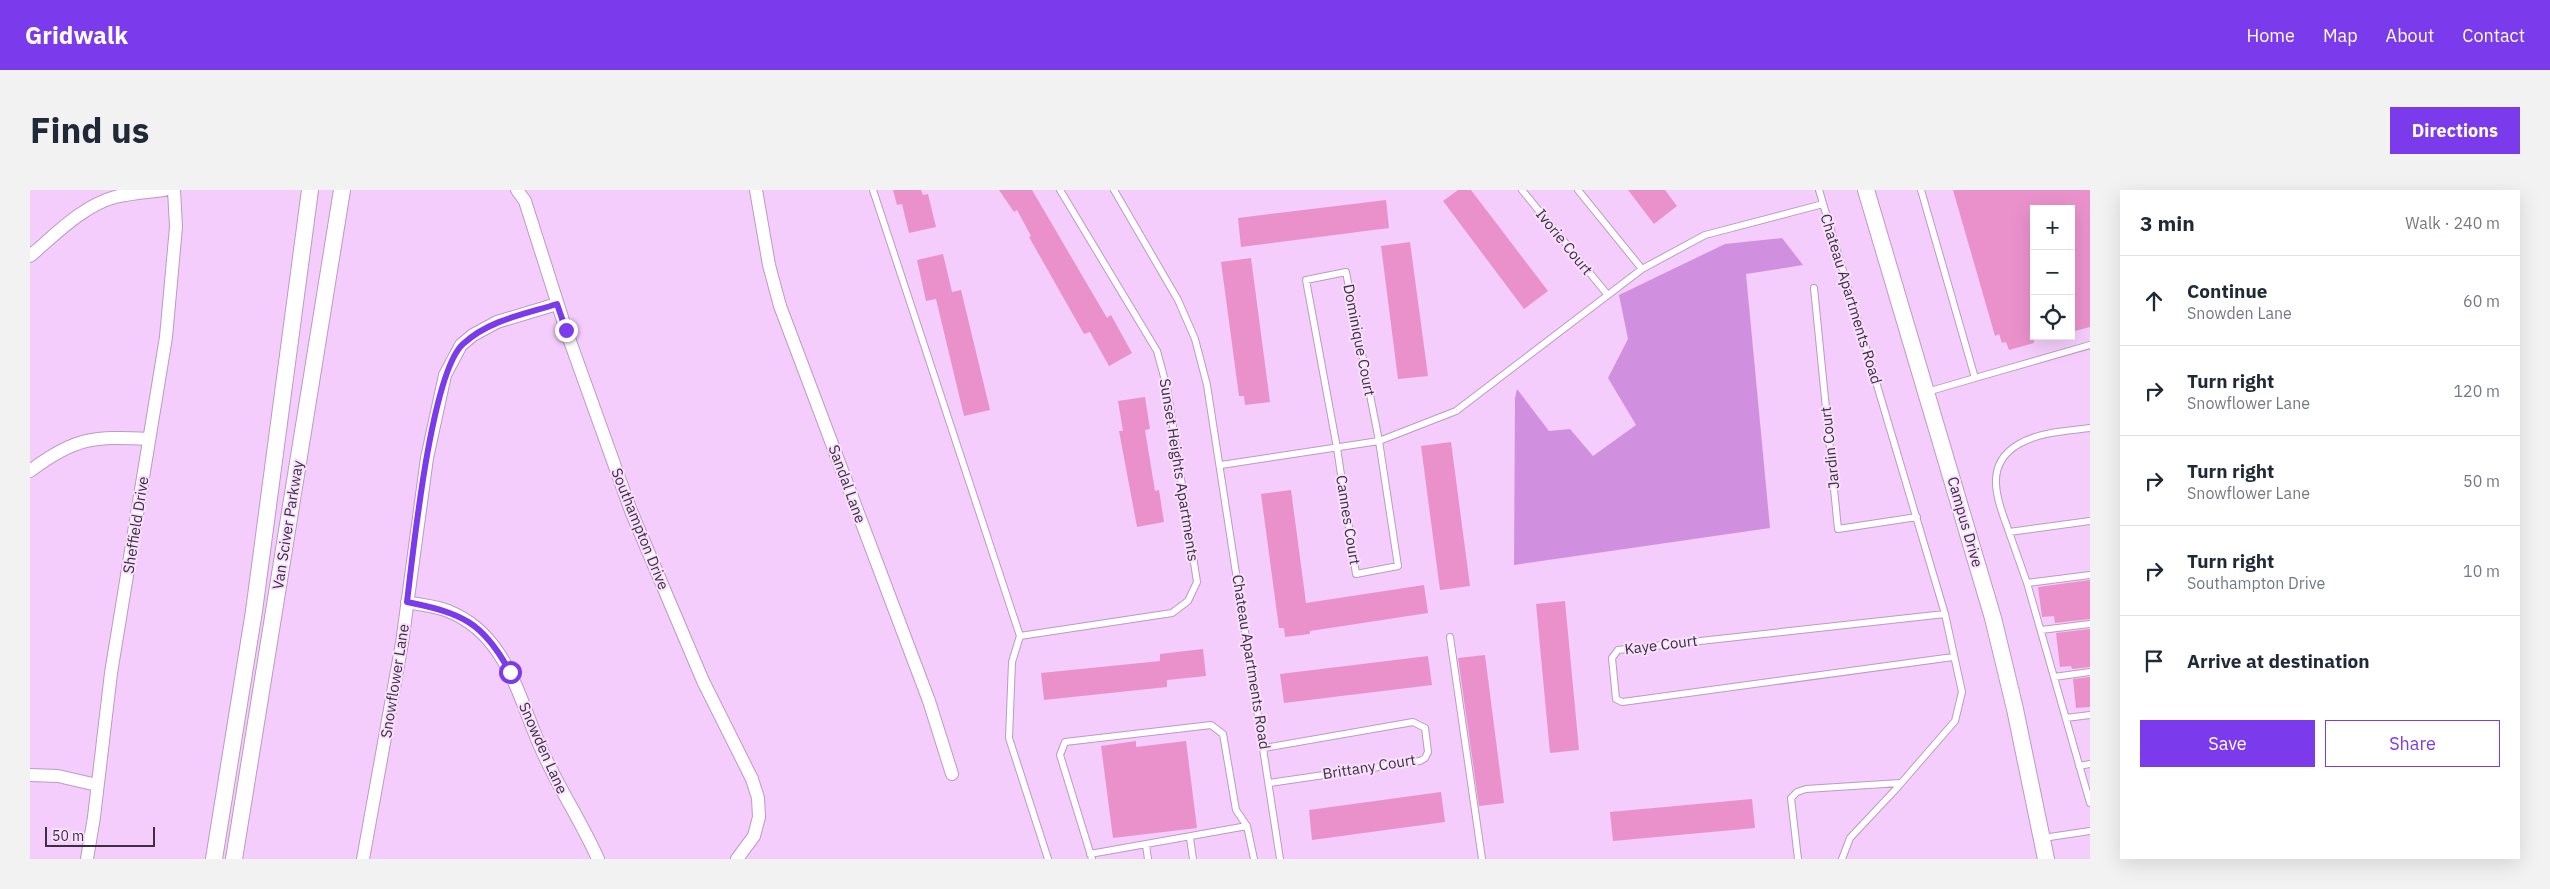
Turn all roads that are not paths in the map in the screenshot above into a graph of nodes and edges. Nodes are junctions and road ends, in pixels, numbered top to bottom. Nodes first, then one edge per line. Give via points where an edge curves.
1 (164, 190) edge
2 (174, 190) edge
3 (310, 190) edge
4 (342, 190) edge
5 (517, 190) edge
6 (756, 190) edge
7 (873, 190) edge
8 (1060, 190) edge
9 (1114, 190) edge
10 (1522, 190) edge
11 (1578, 190) edge
12 (1819, 190) edge
13 (1866, 190) edge
14 (1921, 190) edge
15 (1823, 204) junction
16 (30, 256) edge
17 (1642, 269) junction
18 (1814, 288) dead end
19 (1607, 294) junction
20 (557, 304) junction
21 (2090, 345) edge
22 (1975, 378) junction
23 (1927, 392) junction
24 (2090, 428) edge
25 (149, 438) junction
26 (1379, 440) junction
27 (1337, 448) junction
28 (1221, 465) junction
29 (30, 471) edge
30 (1916, 517) junction
31 (2090, 521) edge
32 (2009, 532) junction
33 (2090, 575) edge
34 (2027, 583) junction
35 (407, 602) junction
36 (1945, 614) junction
37 (2090, 624) edge
38 (2041, 630) junction
39 (1020, 636) junction
40 (1450, 637) dead end
41 (1953, 657) junction
42 (2090, 672) edge
43 (2054, 677) junction
44 (2090, 715) edge
45 (2066, 718) junction
46 (1264, 748) junction
47 (2090, 764) edge
48 (2079, 766) junction
49 (952, 774) dead end
50 (30, 776) edge
51 (1269, 783) junction
52 (1900, 783) junction
53 (97, 784) junction
54 (2090, 803) edge
55 (1247, 826) junction
56 (2090, 831) edge
57 (1190, 838) junction
58 (2042, 838) junction
59 (1146, 845) junction
60 (1091, 856) edge
61 (87, 859) edge
62 (214, 859) edge
63 (234, 859) edge
64 (363, 859) edge
65 (598, 859) edge
66 (737, 859) edge
67 (1048, 859) edge
68 (1148, 859) edge
69 (1193, 859) edge
70 (1254, 859) edge
71 (1280, 859) edge
72 (1482, 859) edge
73 (1798, 859) edge
74 (1842, 859) edge
75 (2046, 859) edge

1 - 16 street via 127,194 98,203
2 - 25 street, Sheffield Drive via 176,226 172,293
3 - 62 street, Van Sciver Parkway via 255,602
4 - 63 street, Van Sciver Parkway
5 - 20 street, Southampton Drive via 524,202
6 - 49 street, Sandal Lane via 780,306 930,701
7 - 39 lane
8 - 39 lane, Sunset Heights Apartments via 1157,351 1167,388 1197,582 1188,601 1172,613
9 - 28 lane, Chateau Apartments Road via 1178,300 1195,339
10 - 19 lane, Ivorie Court
11 - 17 lane
12 - 15 lane
13 - 23 street, Campus Drive
14 - 22 lane
15 - 17 lane, Chateau Apartments Road via 1705,235
15 - 30 lane, Chateau Apartments Road
17 - 19 lane, Chateau Apartments Road
18 - 30 lane, Jardin Court via 1838,529
19 - 26 lane, Chateau Apartments Road via 1456,411
20 - 35 street, Snowflower Lane via 486,327 461,345 452,360 432,429
20 - 66 street, Southampton Drive via 640,533 706,688 752,779 758,798 759,818 754,836
21 - 22 lane
22 - 23 lane
23 - 58 street, Campus Drive via 1993,618
24 - 32 lane via 2040,435 2004,454 1996,474 1996,496
25 - 29 street via 90,438 52,454
25 - 53 street, Sheffield Drive via 111,673
26 - 27 lane, Chateau Apartments Road
26 - 27 lane, Cannes Court via 1398,566 1356,574
26 - 27 lane, Dominique Court via 1346,272 1306,280
27 - 28 lane, Chateau Apartments Road
28 - 46 lane, Chateau Apartments Road
30 - 36 lane, Chateau Apartments Road
31 - 32 lane
32 - 34 lane
33 - 34 lane
34 - 38 lane
35 - 64 street, Snowflower Lane
35 - 65 street, Snowden Lane via 447,610 489,639 510,672 541,750
36 - 41 lane, Chateau Apartments Road
36 - 41 lane, Kaye Court via 1618,650 1612,658 1616,699 1622,702
37 - 38 lane
38 - 43 lane
39 - 67 lane via 1012,662 1009,738
40 - 72 lane
41 - 52 lane, Chateau Apartments Road via 1962,692 1955,721
42 - 43 lane
43 - 45 lane
44 - 45 lane
45 - 48 lane
46 - 51 lane, Chateau Apartments Road
46 - 51 lane, Brittany Court via 1413,722 1425,728 1426,758
47 - 48 lane
48 - 54 lane
50 - 53 street via 58,776
51 - 71 lane, Chateau Apartments Road
52 - 73 lane via 1797,792 1791,798
52 - 74 lane, Chateau Apartments Road via 1850,838
53 - 61 street, Sheffield Drive
55 - 57 lane
55 - 60 lane via 1236,810 1223,734 1211,725 1065,742 1060,755
55 - 70 lane
56 - 58 lane
57 - 59 lane
57 - 69 lane
58 - 75 street, Campus Drive
59 - 60 lane
59 - 68 lane

